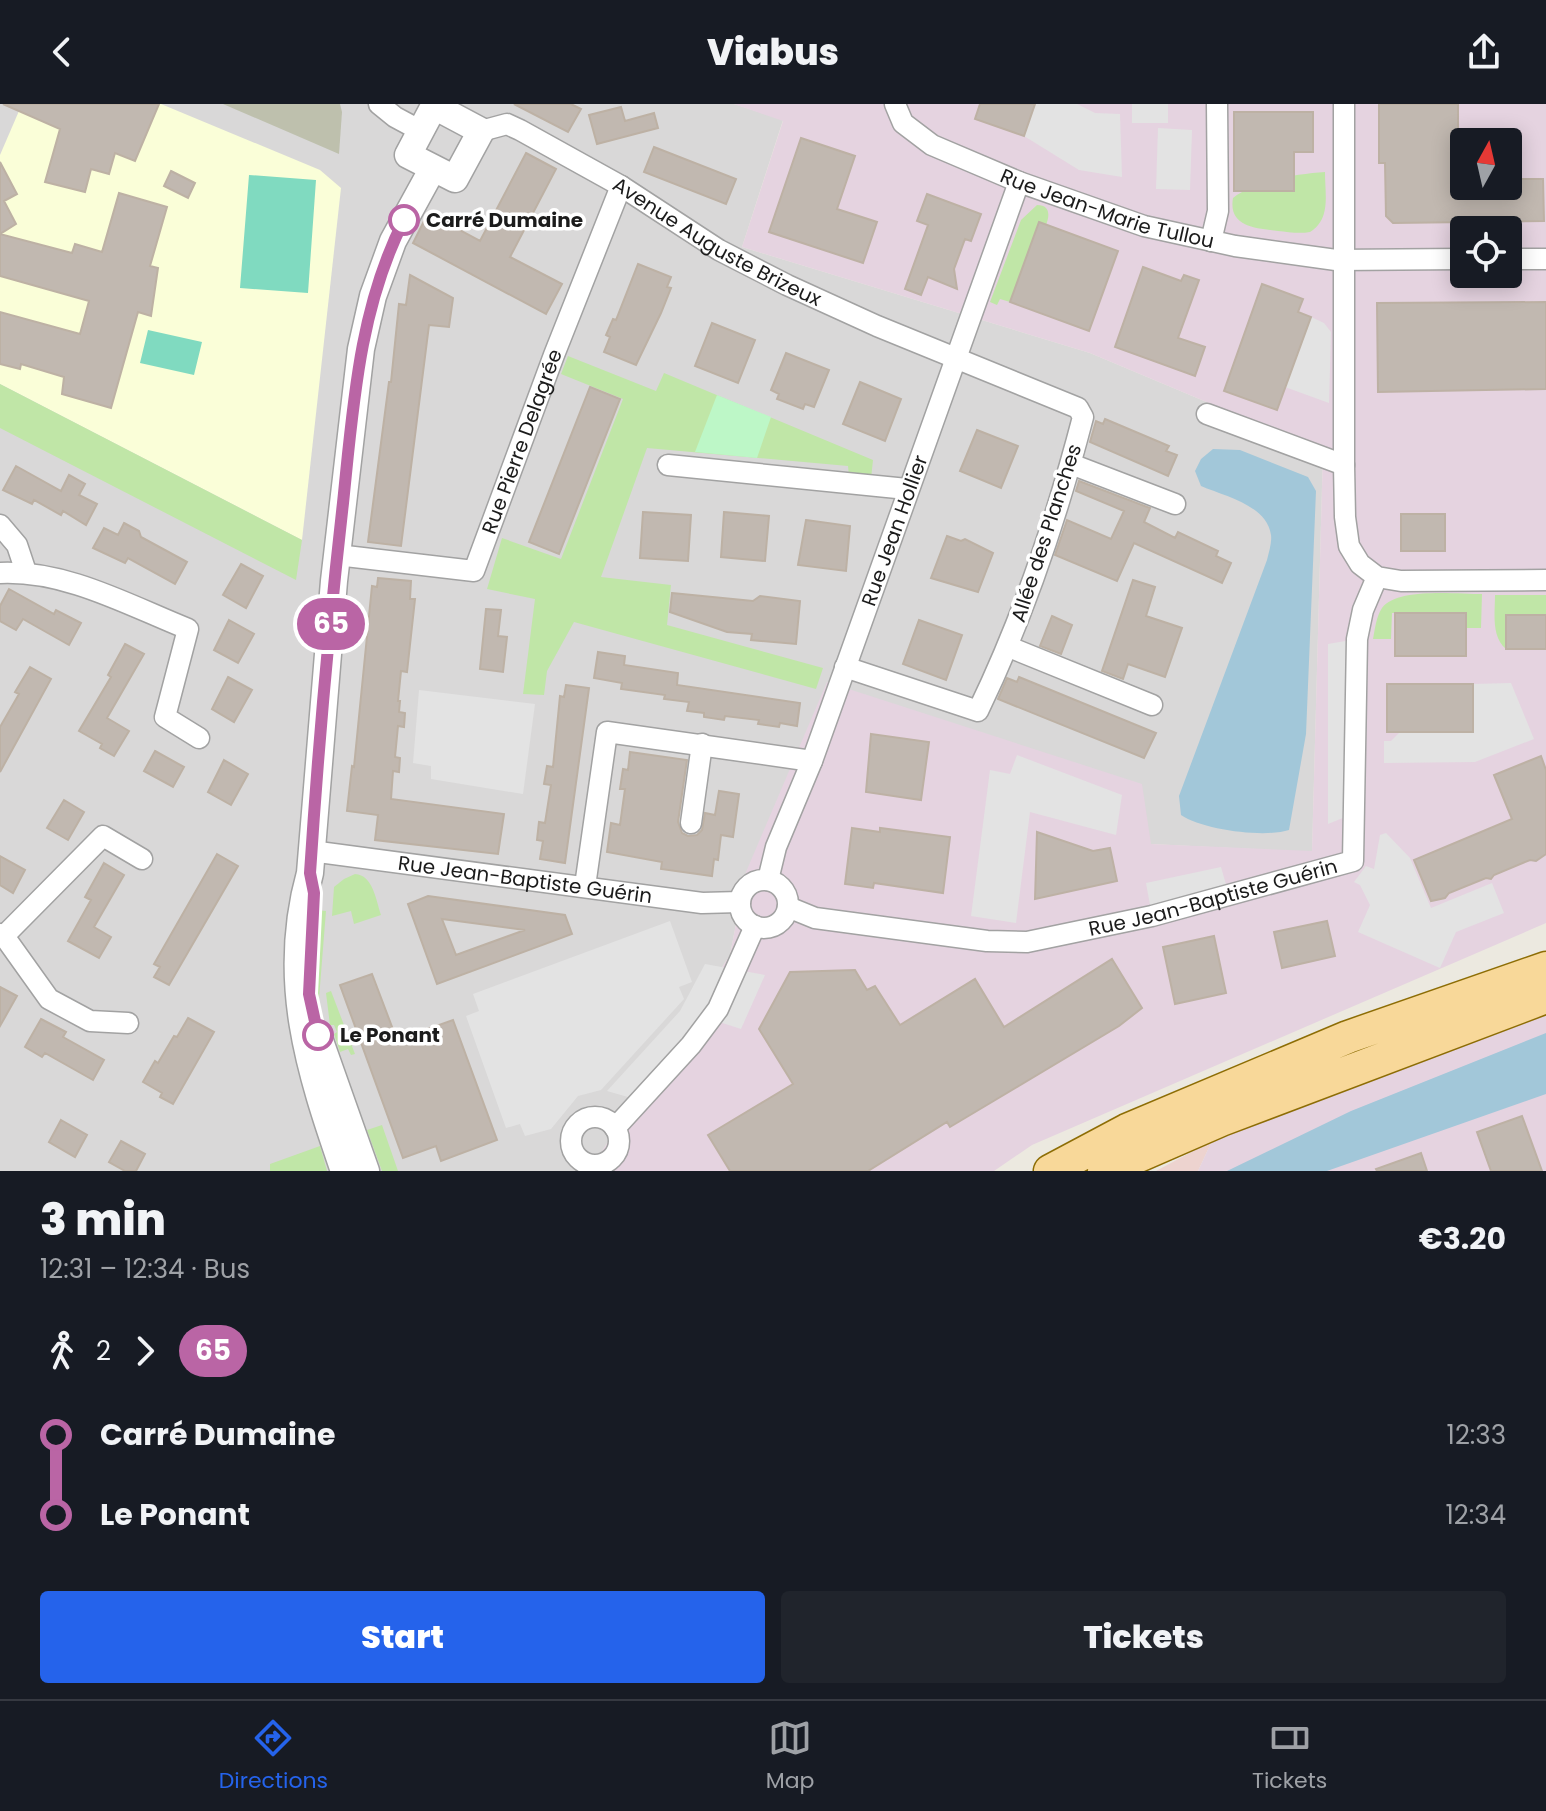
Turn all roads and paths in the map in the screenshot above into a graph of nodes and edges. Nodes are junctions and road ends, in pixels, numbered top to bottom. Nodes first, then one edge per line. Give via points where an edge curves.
1 (379, 104) edge
2 (895, 104) edge
3 (1217, 104) edge
4 (1344, 104) edge
5 (459, 111) edge
6 (421, 131) junction
7 (481, 131) junction
8 (433, 168) junction
9 (1019, 182) junction
10 (621, 186) junction
11 (1211, 241) junction
12 (1450, 259) edge
13 (1522, 259) edge
14 (1546, 259) edge
15 (1344, 260) junction
16 (956, 359) junction
17 (1207, 414) dead end
18 (1071, 464) junction
19 (668, 465) dead end
20 (1344, 465) junction
21 (907, 489) junction
22 (1175, 504) dead end
23 (0, 525) edge
24 (337, 555) junction
25 (26, 572) junction
26 (0, 573) edge
27 (1377, 577) junction
28 (1546, 580) edge
29 (1009, 647) junction
30 (845, 667) junction
31 (1152, 705) dead end
32 (199, 738) dead end
33 (702, 744) junction
34 (812, 761) junction
35 (691, 823) dead end
36 (142, 859) dead end
37 (310, 862) junction
38 (768, 880) junction
39 (585, 886) junction
40 (740, 902) junction
41 (788, 907) junction
42 (755, 926) junction
43 (2, 935) edge
44 (1546, 968) edge
45 (1546, 997) edge
46 (128, 1023) dead end
47 (615, 1128) junction
48 (574, 1165) edge
49 (344, 1171) edge
50 (366, 1171) edge
51 (1050, 1171) edge
52 (1104, 1171) edge

1 - 6 street
2 - 9 street, Rue Jean-Marie Tullou via 903,123 932,145
3 - 11 street via 1218,211
4 - 15 street
5 - 6 street via 434,106
5 - 7 street
6 - 8 street via 408,155
7 - 8 street via 455,179
7 - 10 street, Avenue Auguste Brizeux via 507,124
8 - 24 street via 393,241 373,296 361,349
9 - 11 street, Rue Jean-Marie Tullou via 1144,226
9 - 16 street, Rue Jean Hollier
10 - 16 street, Avenue Auguste Brizeux via 719,250
10 - 24 street, Rue Pierre Delagrée via 474,571
11 - 15 street, Rue Jean-Marie Tullou
12 - 15 street, Rue Jean-Marie Tullou
13 - 14 street
15 - 20 street
16 - 18 street, Allée des Planches via 1078,408 1083,417
16 - 21 street, Rue Jean Hollier
17 - 20 street
18 - 22 street
18 - 29 street, Allée des Planches
19 - 21 street
20 - 27 street via 1349,546
21 - 30 street, Rue Jean Hollier
23 - 25 street via 17,545
24 - 37 street
25 - 26 street
25 - 32 street via 63,579 188,629 165,717
27 - 28 street
27 - 41 street, Rue Jean-Baptiste Guérin via 1357,639 1353,861 1152,916 1027,942 815,918
29 - 30 street, Allée des Planches via 978,711
29 - 31 street, Allée des Planches
30 - 34 street, Rue Jean Hollier
33 - 34 street
33 - 35 street
33 - 39 street via 607,732
34 - 38 street, Rue Jean Hollier
36 - 43 street via 103,836
37 - 39 street, Rue Jean-Baptiste Guérin
37 - 49 street via 296,978 310,1067
37 - 50 street via 311,1010
38 - 40 street via 755,881
38 - 41 street via 787,895
39 - 40 street, Rue Jean-Baptiste Guérin via 702,903
40 - 42 street via 743,916
41 - 42 street via 776,925
42 - 47 street via 718,1009
43 - 46 street via 49,999 90,1021
44 - 51 main road via 1348,1037 1127,1130
45 - 52 main road via 1221,1120
47 - 48 street via 619,1139 611,1159
47 - 48 street via 592,1116 580,1121 570,1142

